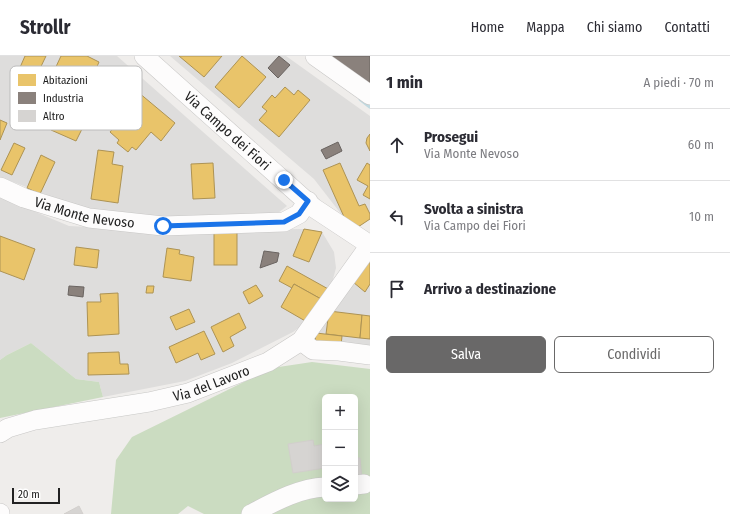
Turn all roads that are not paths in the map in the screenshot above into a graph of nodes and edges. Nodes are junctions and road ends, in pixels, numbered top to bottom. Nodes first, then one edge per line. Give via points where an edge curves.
1 (144, 56) edge
2 (315, 56) edge
3 (370, 95) edge
4 (0, 187) edge
5 (308, 201) junction
6 (370, 245) edge
7 (301, 341) junction
8 (370, 355) edge
9 (0, 433) edge
10 (322, 487) edge
11 (251, 514) edge

1 - 5 street, Via Campo dei Fiori
2 - 3 street
4 - 5 street, Via Monte Nevoso via 24,198 89,218 163,226 284,222 299,214
5 - 6 street, Via Campo dei Fiori via 314,208
6 - 7 street, Via del Lavoro
7 - 8 street via 313,350
7 - 9 street, Via del Lavoro via 268,362 188,393 149,402 35,420
10 - 11 street via 280,499

